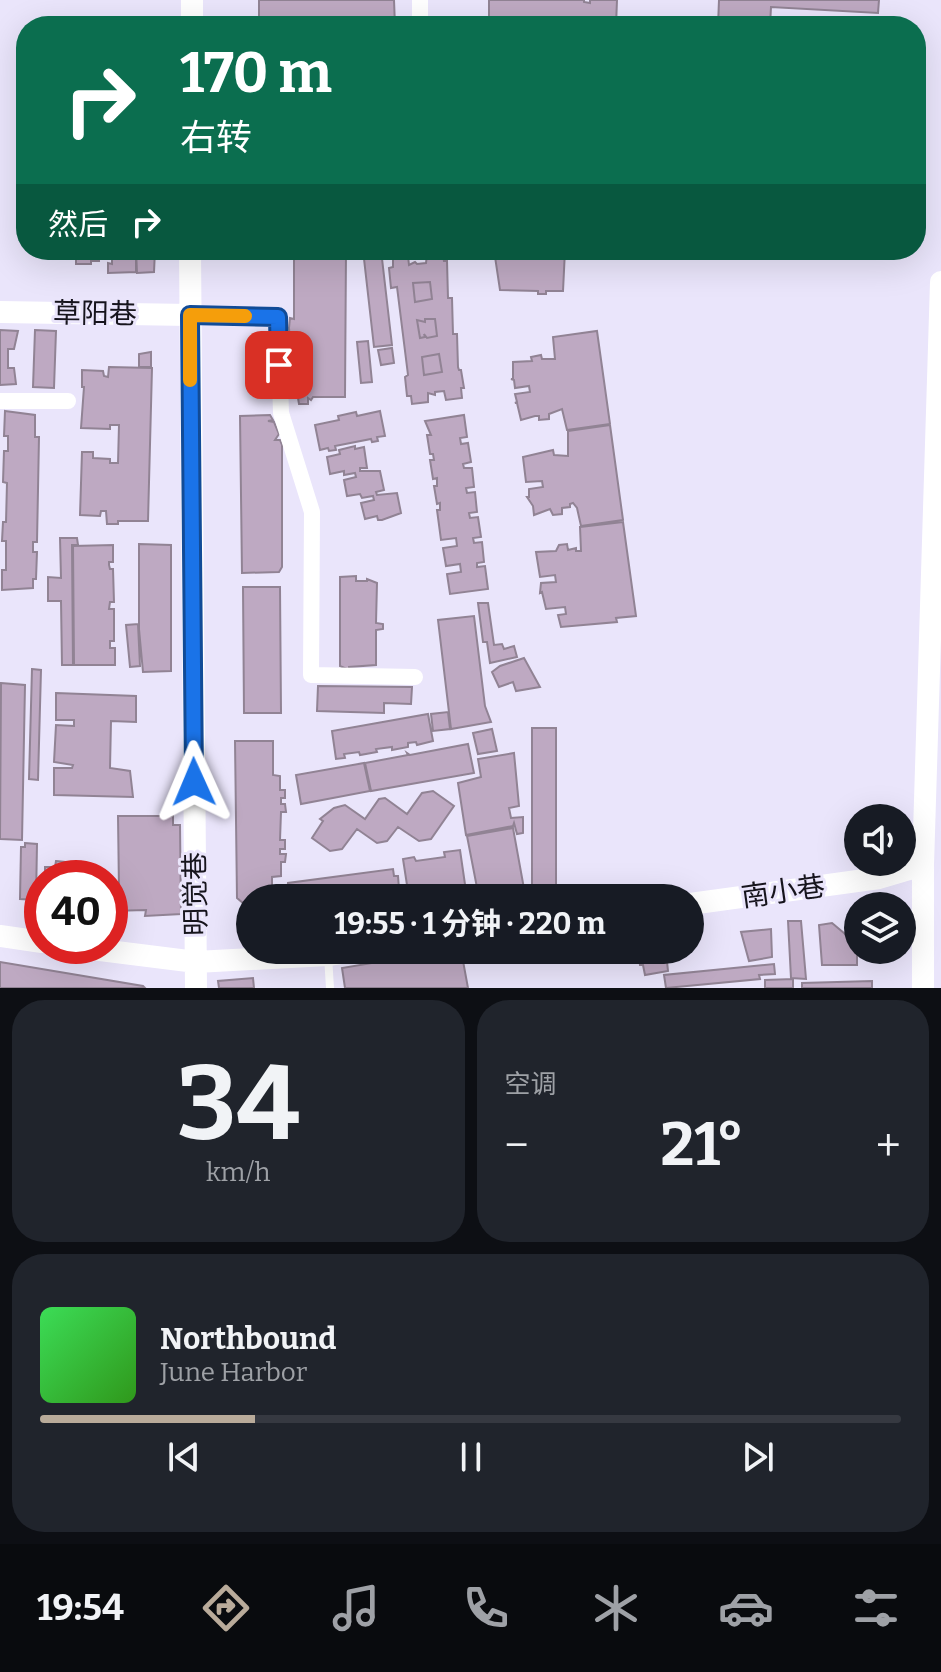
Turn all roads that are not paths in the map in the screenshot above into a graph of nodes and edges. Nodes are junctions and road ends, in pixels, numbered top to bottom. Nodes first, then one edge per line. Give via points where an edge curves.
1 (190, 260) edge
2 (941, 282) edge
3 (0, 312) edge
4 (190, 315) junction
5 (0, 401) edge
6 (68, 401) dead end
7 (415, 677) dead end
8 (923, 865) junction
9 (704, 902) edge
10 (0, 936) edge
11 (24, 939) edge
12 (128, 954) edge
13 (236, 960) edge
14 (196, 962) junction
15 (329, 964) edge
16 (196, 988) edge
17 (330, 988) edge
18 (923, 988) edge

1 - 4 street, 明觉巷
2 - 8 street
3 - 4 street, 草阳巷
4 - 7 street via 278,317 281,413 312,512 311,675
4 - 14 street, 明觉巷
5 - 6 street
8 - 9 street, 南小巷 via 879,878
8 - 18 street
10 - 11 street
12 - 14 street
13 - 14 street
14 - 16 street, 明觉巷
15 - 17 lane

